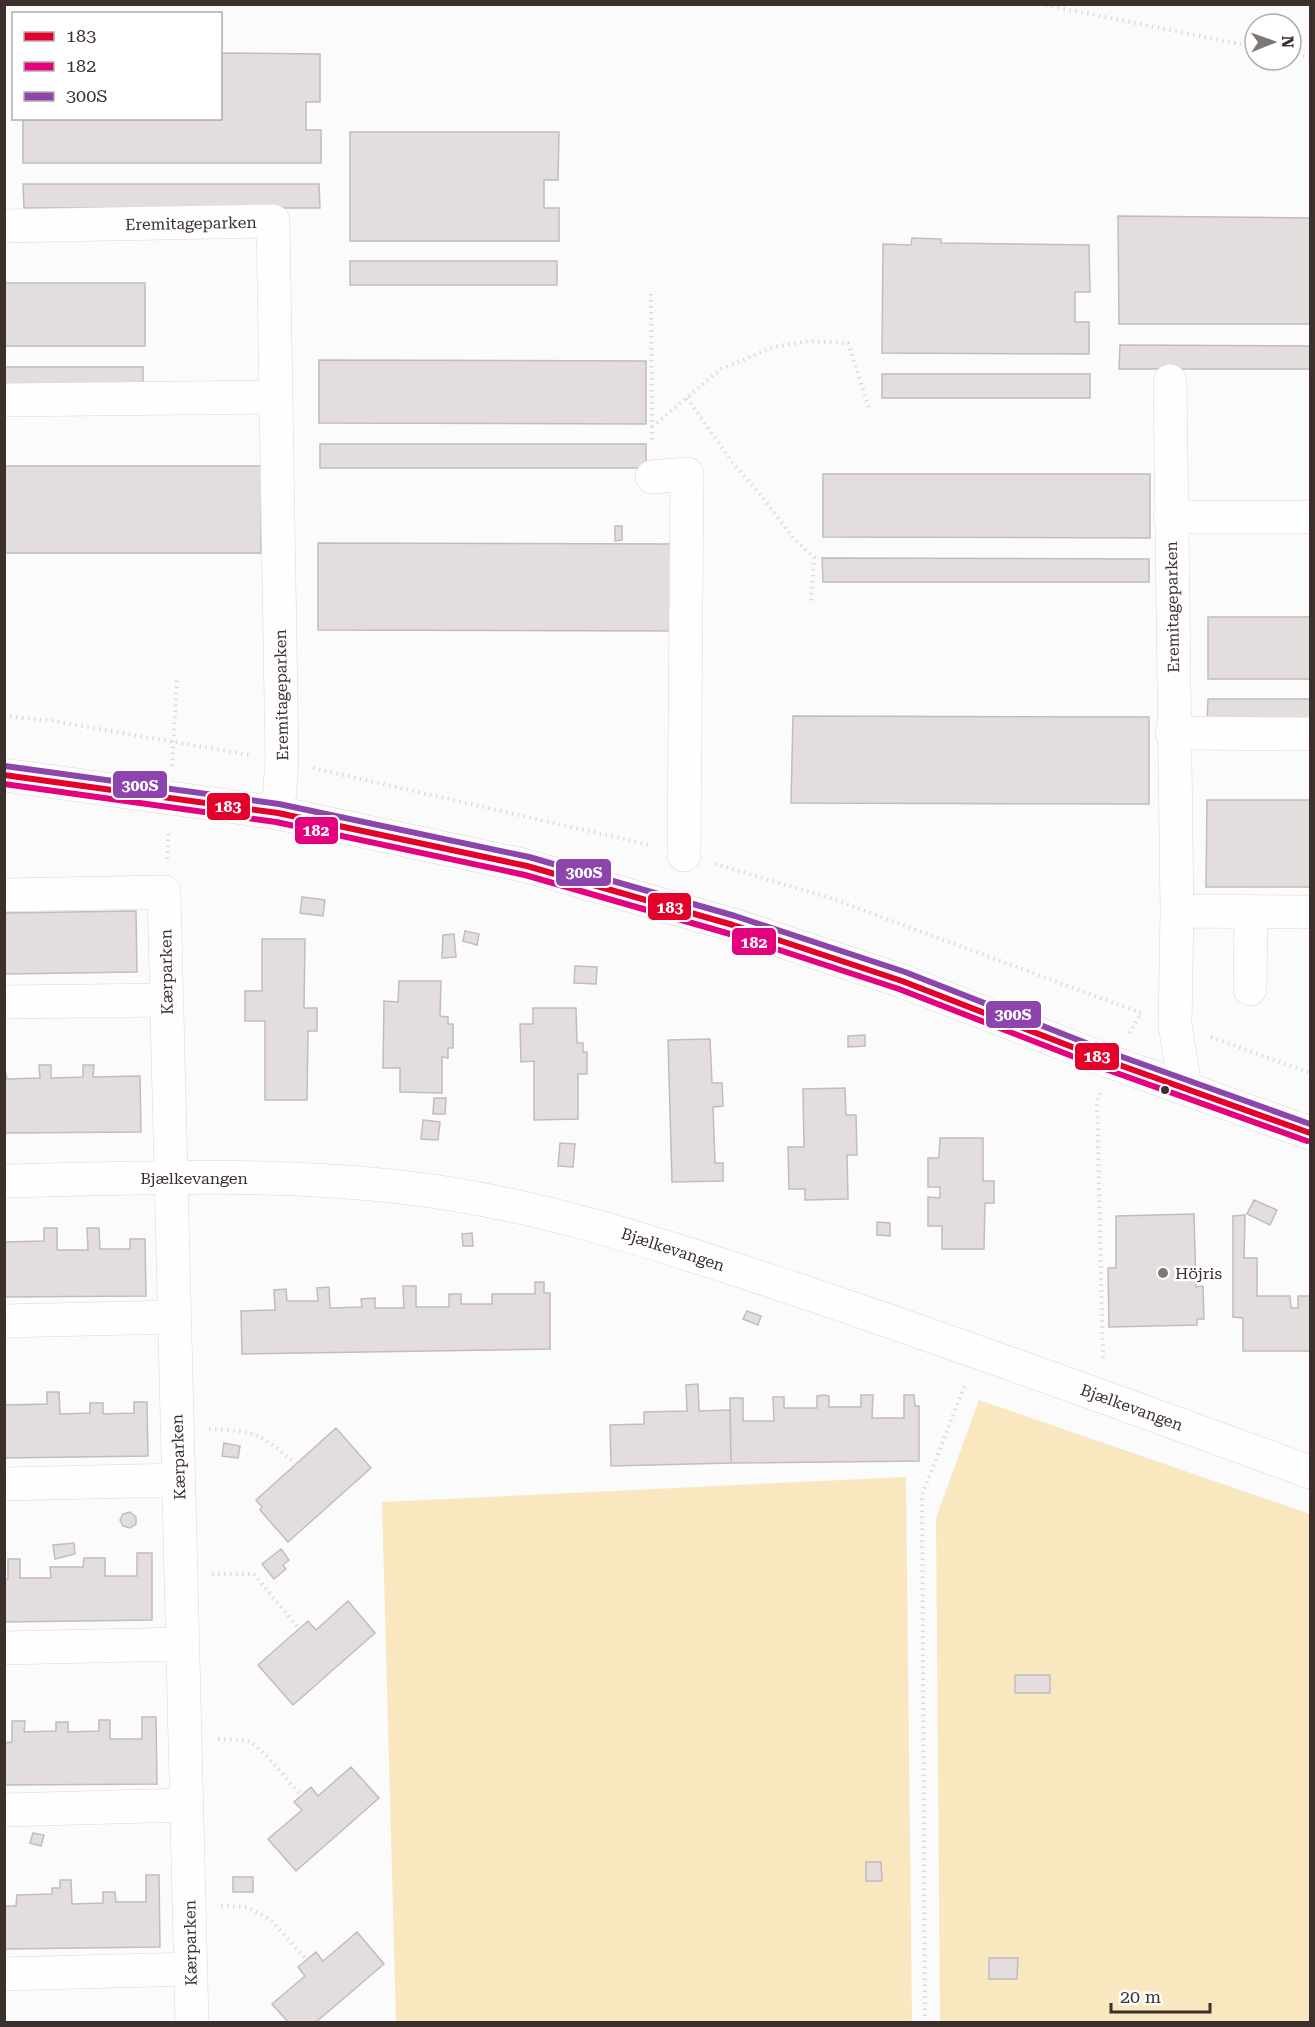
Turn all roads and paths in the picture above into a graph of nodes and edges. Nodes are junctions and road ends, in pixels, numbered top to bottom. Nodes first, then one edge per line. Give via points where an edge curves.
1 (1040, 4) edge
2 (1243, 45) edge
3 (4, 226) edge
4 (651, 294) dead end
5 (1170, 381) dead end
6 (276, 397) junction
7 (687, 398) junction
8 (4, 399) edge
9 (870, 411) dead end
10 (652, 427) junction
11 (652, 477) joint
12 (1170, 517) junction
13 (1311, 517) edge
14 (811, 602) dead end
15 (1172, 733) junction
16 (1311, 734) edge
17 (4, 775) edge
18 (278, 813) junction
19 (684, 855) dead end
20 (4, 895) edge
21 (1177, 911) junction
22 (1251, 912) junction
23 (1311, 912) edge
24 (1251, 989) dead end
25 (167, 1000) junction
26 (4, 1002) edge
27 (1141, 1013) dead end
28 (1111, 1062) junction
29 (1185, 1087) junction
30 (1311, 1133) edge
31 (171, 1178) junction
32 (4, 1181) edge
33 (174, 1317) junction
34 (4, 1322) edge
35 (979, 1351) junction
36 (1104, 1396) junction
37 (178, 1429) junction
38 (296, 1464) dead end
39 (1311, 1472) edge
40 (179, 1480) junction
41 (4, 1484) edge
42 (181, 1576) junction
43 (299, 1629) dead end
44 (183, 1644) junction
45 (4, 1648) edge
46 (185, 1737) junction
47 (301, 1796) dead end
48 (187, 1805) junction
49 (4, 1810) edge
50 (189, 1906) junction
51 (307, 1960) dead end
52 (191, 1970) junction
53 (4, 1974) edge
54 (192, 2022) edge
55 (925, 2022) edge

1 - 2 path
3 - 6 street, Eremitageparken via 273,221
4 - 10 path
5 - 12 street, Eremitageparken
6 - 8 street
6 - 18 street, Eremitageparken via 282,761
7 - 9 path via 721,369 774,347 809,341 848,343
7 - 10 path
7 - 14 path via 732,462 795,540 814,557
10 - 11 path
11 - 19 street via 687,474
12 - 13 street, Eremitageparken
12 - 15 street, Eremitageparken
15 - 16 street
15 - 21 street, Eremitageparken
17 - 18 street
18 - 28 street via 527,866 733,925 902,981
20 - 25 street, Kærparken via 164,892
21 - 22 street
21 - 29 street, Eremitageparken via 1175,1025
22 - 23 street
22 - 24 street
25 - 26 street
25 - 31 street, Kærparken
27 - 28 path
28 - 29 street
28 - 36 path via 1097,1101
29 - 30 street
31 - 32 street, Bjælkevangen
31 - 33 street, Kærparken
31 - 35 street, Bjælkevangen via 291,1178 371,1184 498,1203 629,1234
33 - 34 street
33 - 37 street, Kærparken
35 - 36 street, Bjælkevangen
35 - 55 path via 922,1495
36 - 39 street, Bjælkevangen
37 - 38 path via 236,1430 265,1437
37 - 40 street, Kærparken
40 - 41 street
40 - 42 street, Kærparken
42 - 43 path via 254,1574
42 - 44 street, Kærparken
44 - 45 street
44 - 46 street, Kærparken
46 - 47 path via 250,1741
46 - 48 street, Kærparken
48 - 49 street
48 - 50 street, Kærparken
50 - 51 path via 247,1907 271,1920
50 - 52 street, Kærparken
52 - 53 street
52 - 54 street, Kærparken

